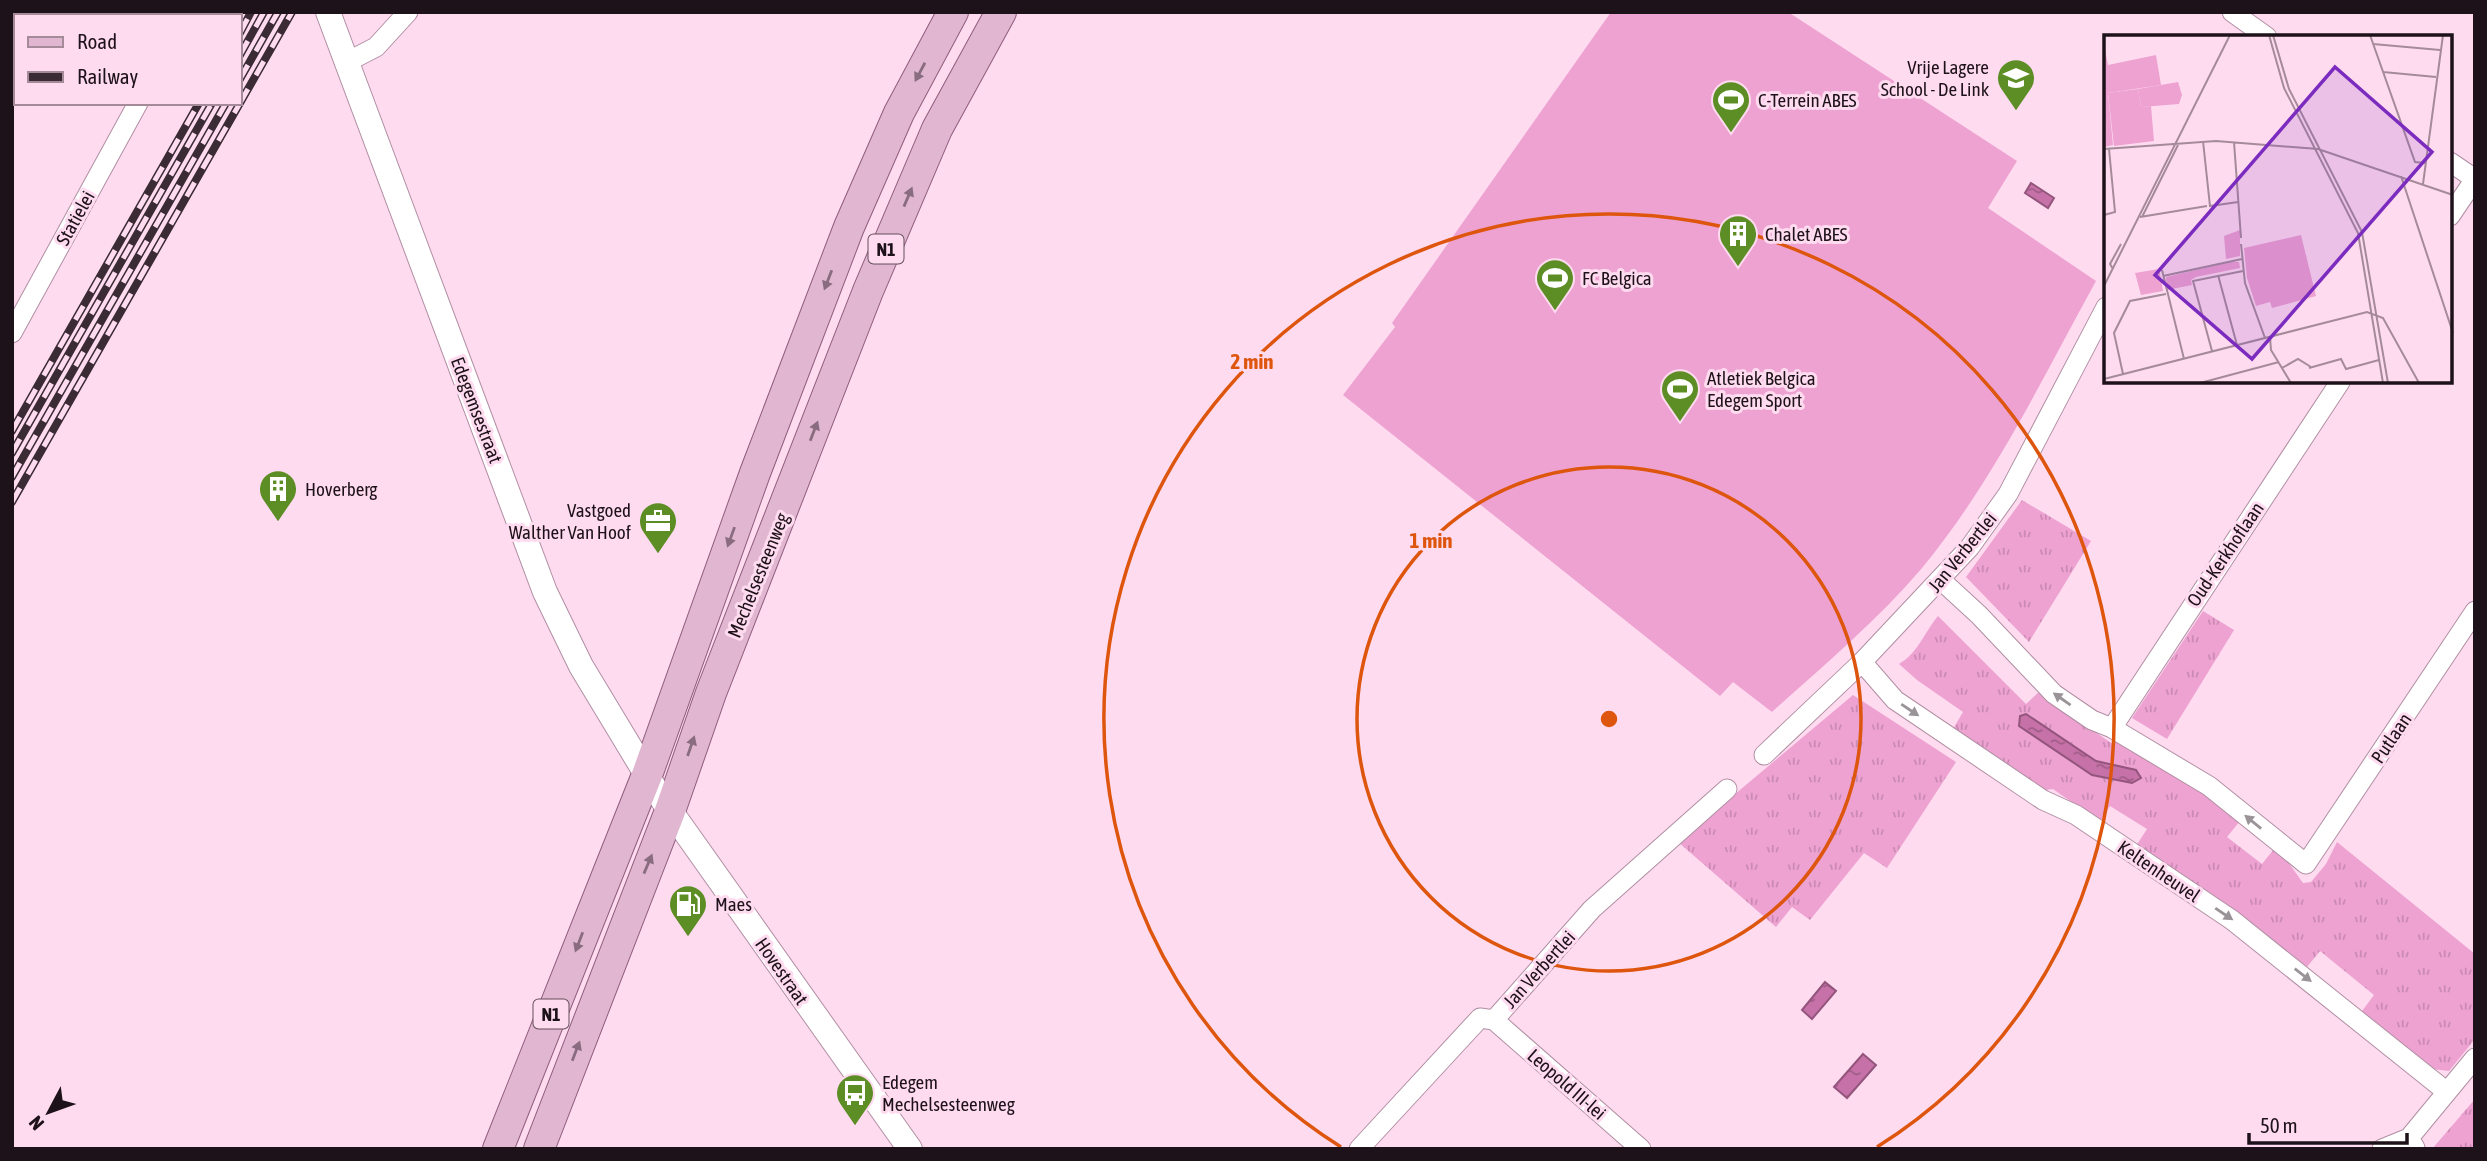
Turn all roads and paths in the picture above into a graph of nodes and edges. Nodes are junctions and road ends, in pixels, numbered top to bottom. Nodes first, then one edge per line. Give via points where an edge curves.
1 (328, 12) edge
2 (408, 12) edge
3 (953, 12) edge
4 (1001, 12) edge
5 (2232, 12) edge
6 (2260, 35) edge
7 (345, 63) junction
8 (137, 105) edge
9 (2452, 163) edge
10 (2475, 179) edge
11 (2452, 213) edge
12 (2104, 309) edge
13 (12, 333) edge
14 (2339, 383) edge
15 (1942, 580) junction
16 (2475, 611) edge
17 (1862, 662) junction
18 (2112, 728) junction
19 (1764, 755) dead end
20 (1727, 789) dead end
21 (658, 793) junction
22 (1494, 1020) junction
23 (2475, 1058) edge
24 (2448, 1092) junction
25 (2413, 1144) edge
26 (498, 1149) edge
27 (539, 1149) edge
28 (910, 1149) edge
29 (1359, 1149) edge
30 (1641, 1149) edge
31 (2382, 1149) edge

1 - 7 street, Edegemsestraat
2 - 7 street via 376,47
3 -> 21 main road, Mechelsesteenweg / N1 via 899,113 849,227 755,473
21 -> 4 main road, Mechelsesteenweg / N1 via 711,693 868,291 937,129
5 - 6 street
7 - 21 street, Edegemsestraat via 545,592 575,656
8 - 13 street, Statielei
9 - 10 street
10 - 11 street
12 - 15 street, Jan Verbertlei via 2008,494
14 - 18 street, Oud-Kerkhoflaan
15 - 17 street, Jan Verbertlei
18 -> 15 street via 2054,694
16 -> 18 street, Putlaan via 2306,864 2208,786
17 - 19 street, Jan Verbertlei
17 -> 24 street, Keltenheuvel via 1895,700 2232,920
20 - 22 street, Jan Verbertlei via 1592,909
21 -> 26 main road, Mechelsesteenweg / N1
27 -> 21 main road, Mechelsesteenweg / N1
21 - 28 street, Hovestraat
22 - 29 street, Jan Verbertlei via 1479,1018
22 - 30 street, Leopold III-lei
23 - 24 street
24 - 25 street
25 - 31 street

